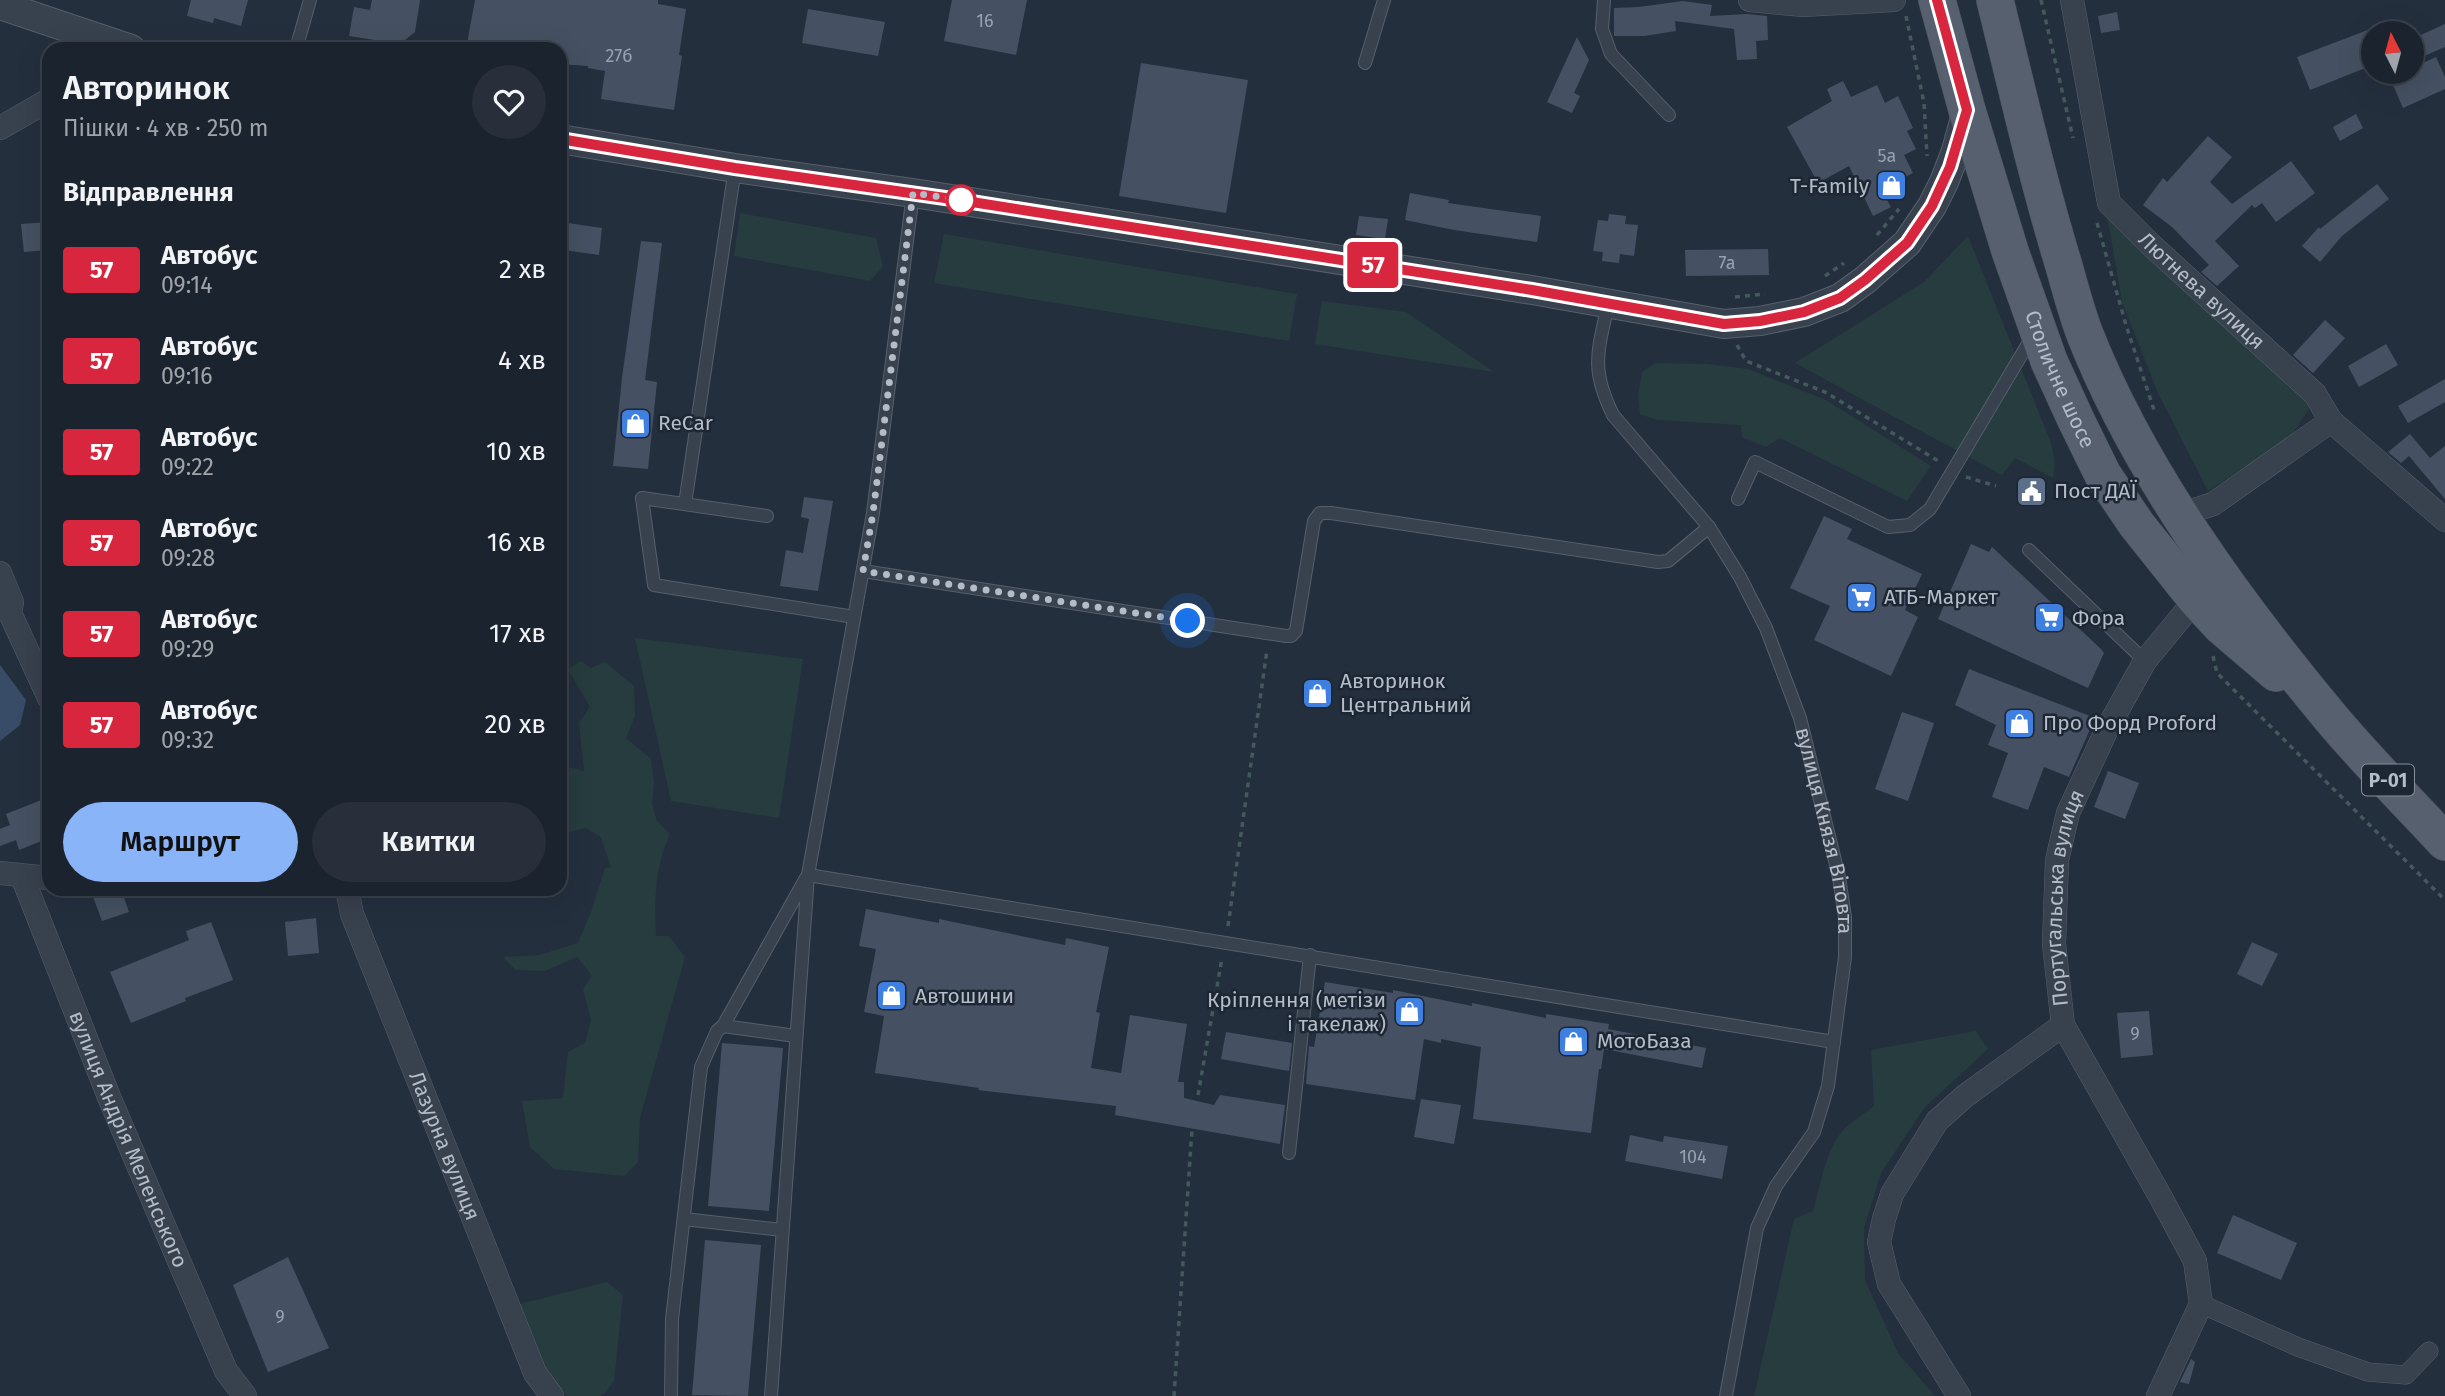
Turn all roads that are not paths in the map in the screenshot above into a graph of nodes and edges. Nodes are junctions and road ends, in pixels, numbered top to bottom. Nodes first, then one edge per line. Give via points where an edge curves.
1 (310, 0) edge
2 (1384, 0) edge
3 (1604, 0) edge
4 (1750, 0) edge
5 (1995, 0) edge
6 (2072, 0) edge
7 (1912, 4) edge
8 (0, 5) edge
9 (95, 42) edge
10 (298, 42) edge
11 (1365, 64) dead end
12 (2018, 91) junction
13 (42, 104) edge
14 (1967, 110) junction
15 (1669, 115) dead end
16 (0, 128) edge
17 (567, 140) edge
18 (735, 168) junction
19 (913, 193) junction
20 (1608, 304) junction
21 (2038, 327) junction
22 (2331, 421) junction
23 (1738, 499) dead end
24 (685, 505) junction
25 (2180, 515) junction
26 (767, 516) dead end
27 (2445, 520) edge
28 (1709, 527) junction
29 (2029, 550) dead end
30 (863, 571) junction
31 (0, 573) edge
32 (2196, 599) junction
33 (854, 617) junction
34 (2145, 661) junction
35 (42, 683) edge
36 (2331, 718) junction
37 (2445, 842) edge
38 (11, 875) edge
39 (807, 875) junction
40 (42, 877) edge
41 (348, 896) edge
42 (1310, 955) junction
43 (2063, 1025) junction
44 (723, 1026) junction
45 (796, 1036) junction
46 (1834, 1042) junction
47 (1289, 1153) dead end
48 (684, 1219) junction
49 (782, 1230) junction
50 (2201, 1304) junction
51 (2429, 1351) dead end
52 (246, 1396) edge
53 (552, 1396) edge
54 (671, 1396) edge
55 (771, 1396) edge
56 (1726, 1396) edge
57 (1959, 1396) edge
58 (2158, 1396) edge

1 - 10 lane
2 - 11 lane
3 - 15 lane via 1602,29 1611,54
4 - 7 street via 1803,5
5 - 12 main road, Столичне шосе
6 - 22 street, Лютнева вулиця via 2109,203 2315,394
7 - 14 main road, Столичне шосе
8 - 9 street
12 - 14 main road via 2009,118 1997,123
12 - 25 main road, Столичне шосе via 2046,208 2083,330 2138,448
13 - 16 street
14 - 20 street via 1932,206 1907,243 1840,298 1804,312 1724,324
14 - 21 main road, Столичне шосе
17 - 18 street
18 - 19 street
18 - 24 lane
19 - 20 street
19 - 30 lane
20 - 28 lane, вулиця Князя Вітовта via 1597,376 1612,415
21 - 23 lane via 1930,509 1910,525 1888,527 1755,462
21 - 32 main road, Столичне шосе via 2103,475
22 - 25 street via 2213,504
22 - 27 street, Лютнева вулиця
24 - 26 lane
24 - 33 lane via 642,498 653,585
25 - 36 main road, Столичне шосе
28 - 30 lane via 1668,561 1658,562 1320,513 1314,521 1292,636
28 - 46 lane, вулиця Князя Вітовта via 1766,628 1800,718 1839,877 1846,957
29 - 34 lane
30 - 33 lane
31 - 35 street via 12,602 10,613
32 - 34 street, Португальська вулиця
32 - 36 main road, Столичне шосе via 2221,626
33 - 39 lane
34 - 43 street, Португальська вулиця via 2068,813 2057,860 2054,944
36 - 37 main road, Столичне шосе / Р-01
38 - 40 street, вулиця Андрія Меленського
38 - 52 street, вулиця Андрія Меленського via 226,1371
39 - 42 lane
39 - 44 lane
39 - 45 lane
41 - 53 street, Лазурна вулиця via 467,1209 534,1373
42 - 46 lane
42 - 47 lane
43 - 50 street, Португальська вулиця via 2195,1261
43 - 57 street via 1937,1121 1892,1194 1884,1219 1879,1242 1889,1284
44 - 45 lane
44 - 48 lane via 701,1067
45 - 49 lane
46 - 56 lane, вулиця Князя Вітовта via 1828,1086 1814,1132 1776,1186 1756,1228
48 - 49 lane
48 - 54 lane via 672,1320
49 - 55 lane
50 - 51 street via 2368,1372 2406,1375
50 - 58 street

